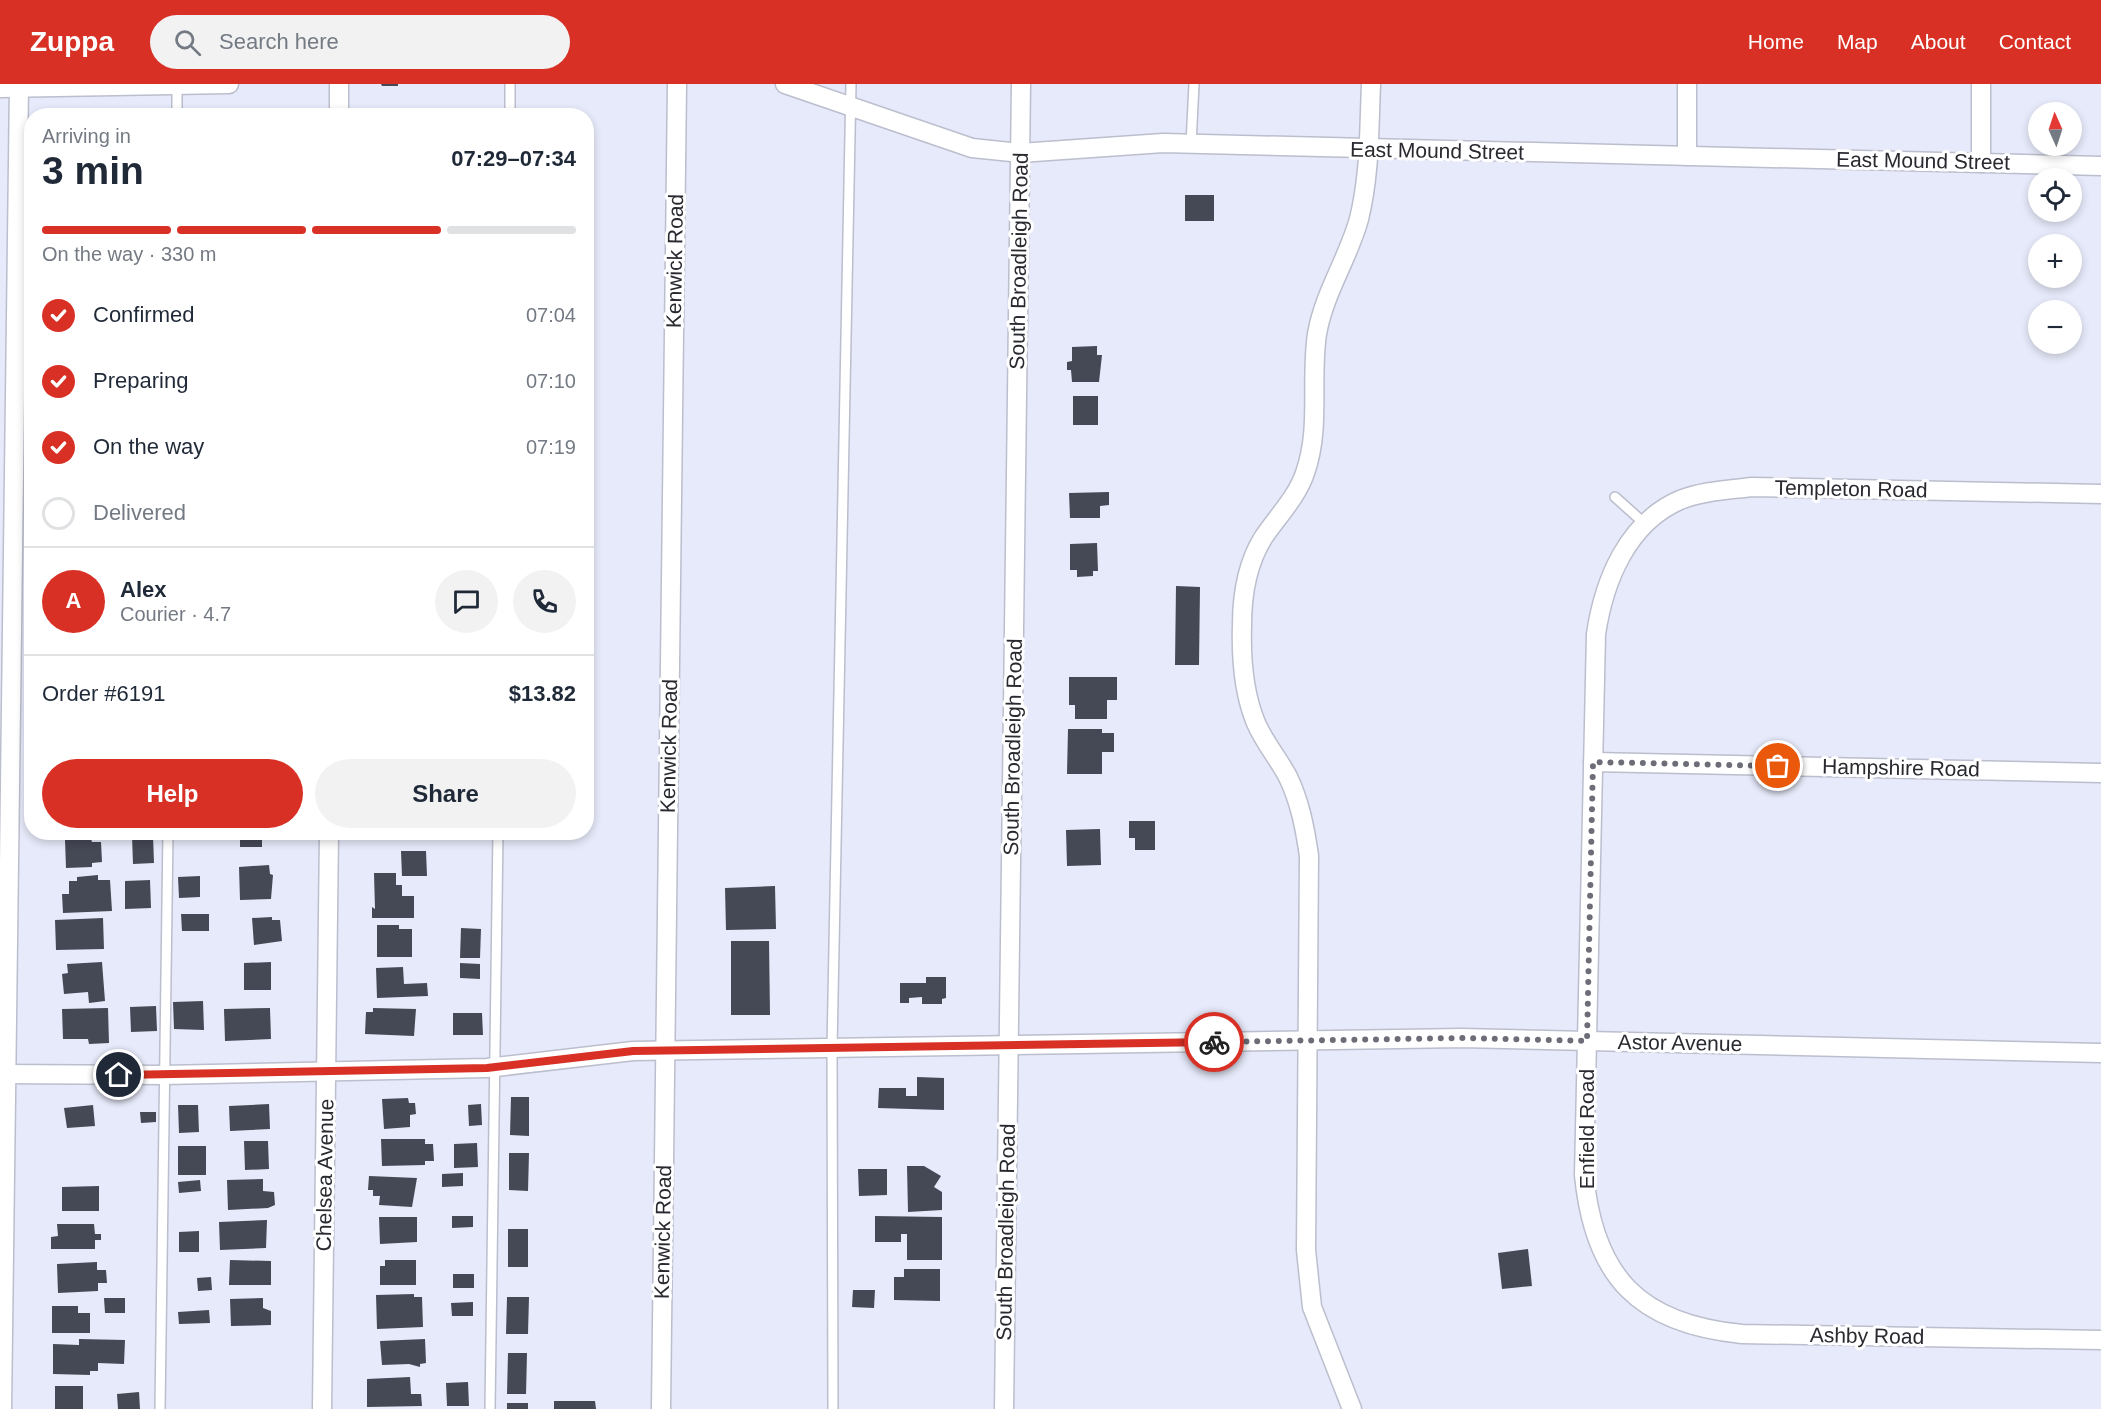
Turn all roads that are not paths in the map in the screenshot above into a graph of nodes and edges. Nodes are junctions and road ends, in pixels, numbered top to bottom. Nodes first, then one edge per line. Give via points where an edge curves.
1 (229, 84) edge
2 (339, 84) edge
3 (510, 84) edge
4 (677, 84) edge
5 (785, 84) edge
6 (851, 84) edge
7 (1021, 84) edge
8 (1194, 84) edge
9 (1371, 84) edge
10 (1687, 84) edge
11 (1981, 84) edge
12 (177, 85) edge
13 (19, 86) edge
14 (0, 88) edge
15 (851, 106) junction
16 (177, 108) edge
17 (339, 108) edge
18 (510, 108) edge
19 (1191, 144) junction
20 (1369, 149) junction
21 (1020, 153) junction
22 (1688, 156) junction
23 (1980, 163) junction
24 (2101, 166) edge
25 (2101, 494) edge
26 (1615, 497) dead end
27 (1644, 523) junction
28 (1623, 551) joint
29 (1593, 762) junction
30 (2101, 772) edge
31 (168, 840) edge
32 (329, 840) edge
33 (498, 840) edge
34 (1307, 1041) junction
35 (1587, 1041) junction
36 (1010, 1045) junction
37 (832, 1048) junction
38 (665, 1051) junction
39 (2101, 1053) edge
40 (494, 1067) junction
41 (326, 1071) junction
42 (3, 1074) edge
43 (164, 1075) junction
44 (1640, 1299) joint
45 (2101, 1340) edge
46 (2, 1409) edge
47 (160, 1409) edge
48 (322, 1409) edge
49 (490, 1409) edge
50 (661, 1409) edge
51 (833, 1409) edge
52 (1004, 1409) edge
53 (1352, 1409) edge

1 - 12 street
2 - 17 street
3 - 18 lane
4 - 38 street, Kenwick Road
5 - 15 street, East Mound Street
6 - 15 lane
7 - 21 street, South Broadleigh Road
8 - 19 lane
9 - 20 street
10 - 22 street
11 - 23 street
12 - 13 street
12 - 16 lane
13 - 14 street
13 - 42 street
15 - 21 street, East Mound Street via 972,148
15 - 37 lane
19 - 20 street, East Mound Street
19 - 21 street, East Mound Street
20 - 22 street, East Mound Street
20 - 34 street via 1369,170 1358,221 1323,306 1317,336 1311,453 1304,476 1262,539 1249,568 1243,596 1243,667 1248,701 1256,724 1287,776 1305,827 1309,856
21 - 36 street, South Broadleigh Road
22 - 23 street, East Mound Street
23 - 24 street, East Mound Street
25 - 27 street, Templeton Road via 1752,487 1698,495 1661,510
26 - 27 lane
27 - 28 street, Templeton Road
28 - 29 street, Enfield Road via 1605,590 1596,634
29 - 30 street, Hampshire Road
29 - 35 street, Enfield Road
31 - 43 lane
32 - 41 street, Chelsea Avenue
33 - 40 lane
34 - 35 street, Astor Avenue
34 - 36 street, Astor Avenue
34 - 53 street via 1308,1286 1312,1307
35 - 39 street, Astor Avenue
35 - 44 street, Enfield Road via 1584,1175 1588,1214 1606,1263 1621,1284
36 - 37 street, Astor Avenue
36 - 52 street, South Broadleigh Road
37 - 38 street, Astor Avenue
37 - 51 lane
38 - 40 street, Astor Avenue
38 - 50 street, Kenwick Road
40 - 41 street, Astor Avenue
40 - 49 lane
41 - 43 street, Astor Avenue
41 - 48 street, Chelsea Avenue
42 - 43 street, Astor Avenue
42 - 46 street
43 - 47 lane
44 - 45 street, Ashby Road via 1688,1326 1733,1333

